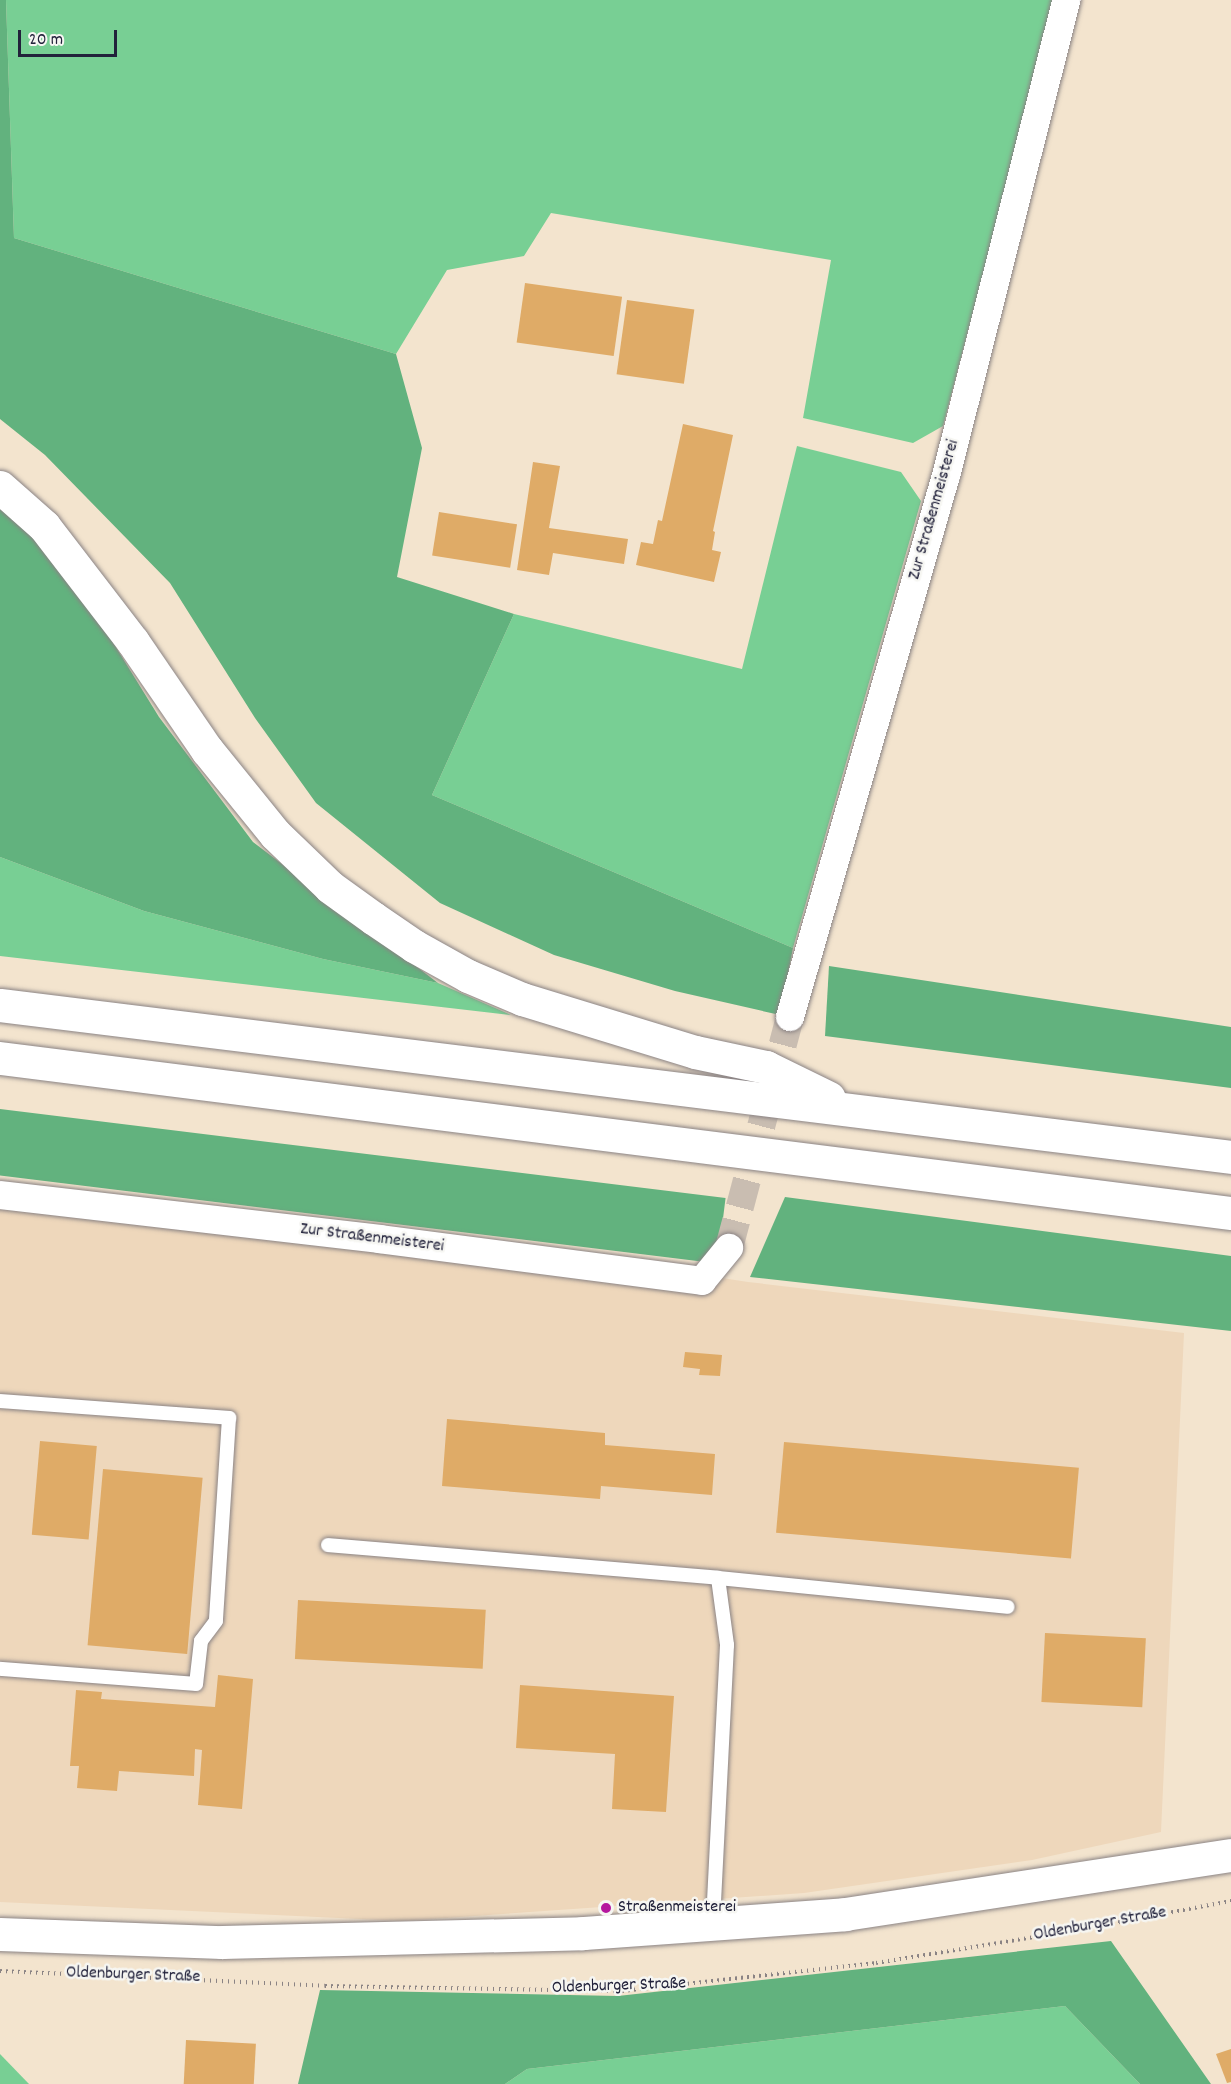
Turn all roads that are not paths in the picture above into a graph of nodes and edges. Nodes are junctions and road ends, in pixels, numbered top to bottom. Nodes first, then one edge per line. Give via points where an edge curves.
1 (1066, 0) edge
2 (0, 487) edge
3 (0, 1005) edge
4 (790, 1017) tunnel mouth
5 (0, 1058) edge
6 (853, 1109) junction
7 (1231, 1157) edge
8 (0, 1195) edge
9 (1231, 1213) edge
10 (729, 1248) tunnel mouth
11 (0, 1401) edge
12 (328, 1545) dead end
13 (718, 1578) junction
14 (1008, 1607) dead end
15 (0, 1669) edge
16 (1231, 1856) edge
17 (713, 1923) junction
18 (0, 1934) edge

1 - 4 street, Zur Straßenmeisterei via 947,472
2 - 6 main road via 44,526 133,642 207,750 275,834 330,886 373,918 468,976 522,999 695,1052 766,1067
3 - 6 main road
5 - 9 main road
6 - 7 main road
8 - 10 street, Zur Straßenmeisterei via 702,1281
11 - 15 lane via 229,1418 216,1621 201,1641 196,1684
12 - 13 lane
13 - 14 lane
13 - 17 lane via 727,1645
16 - 17 main road, Oldenburger Straße via 845,1914
17 - 18 main road, Oldenburger Straße via 583,1934 222,1942

